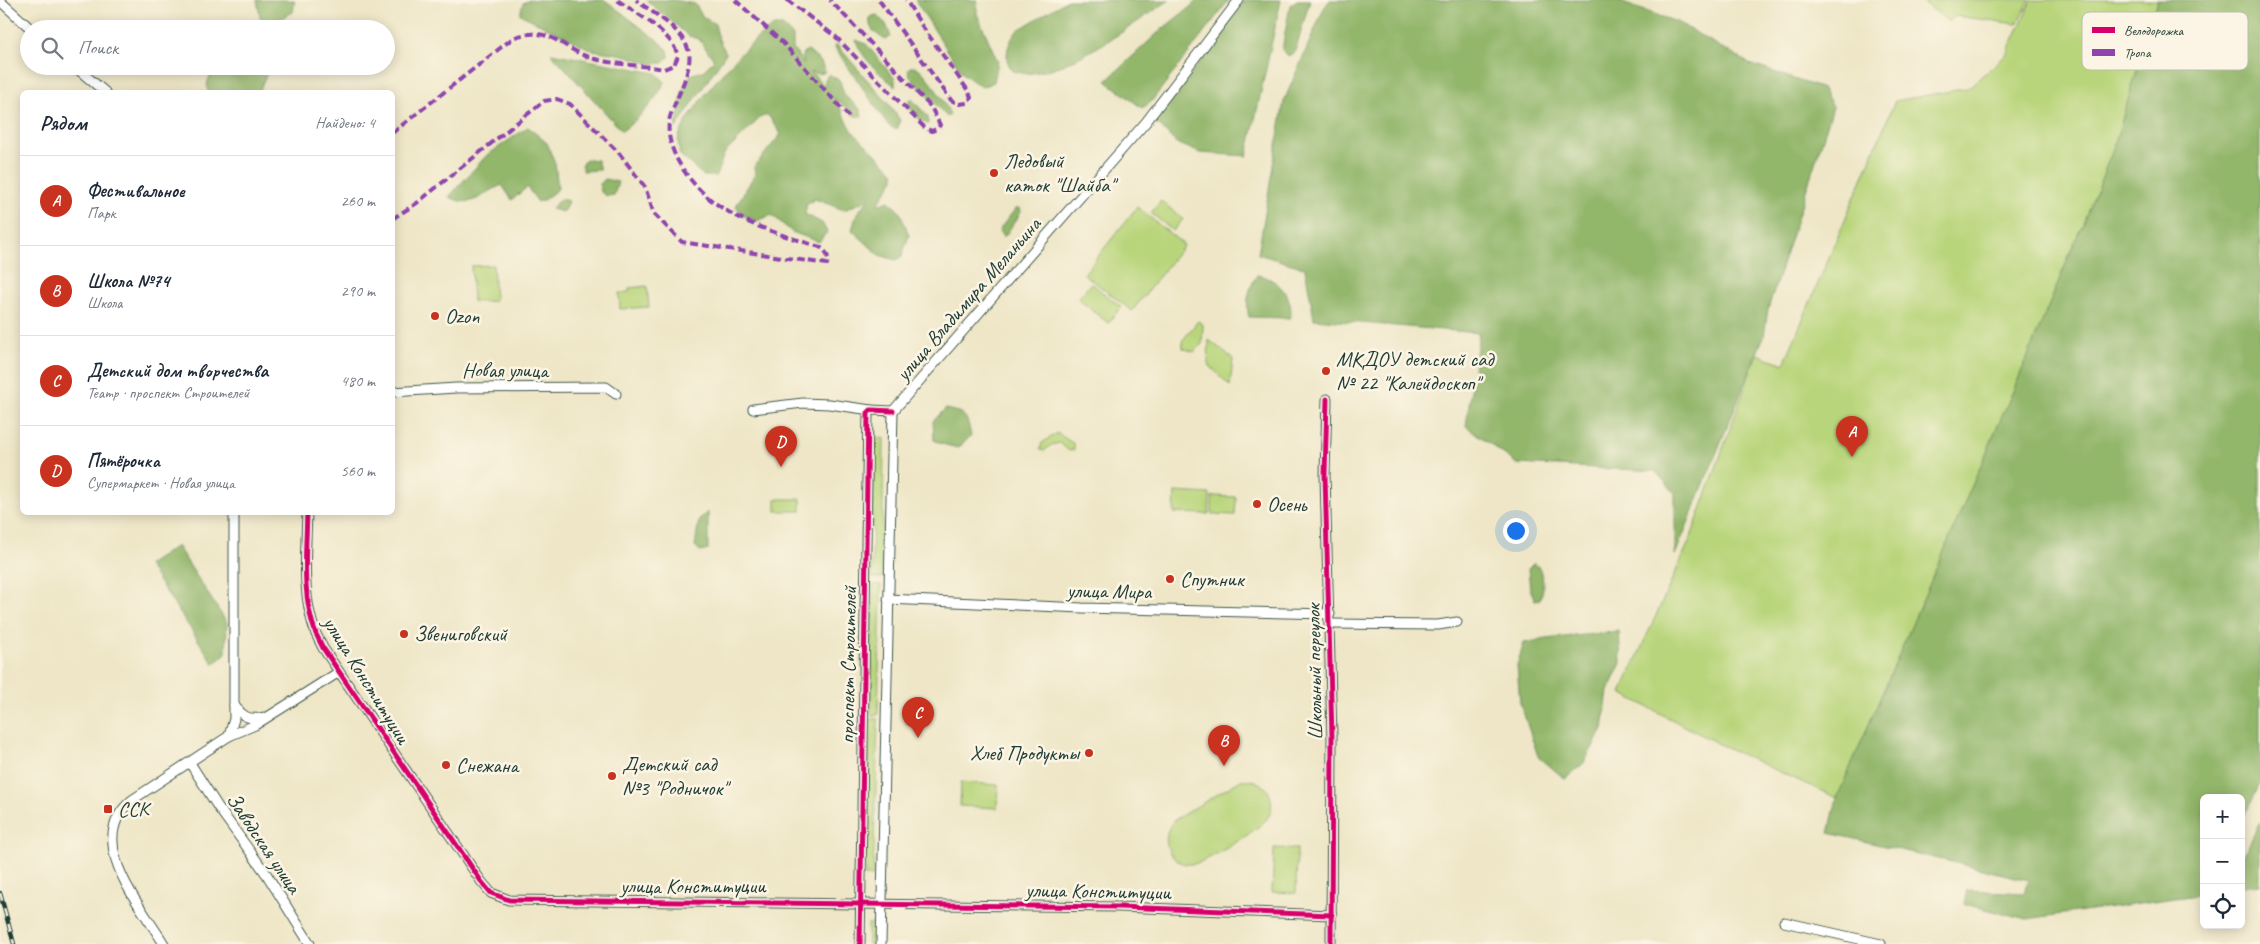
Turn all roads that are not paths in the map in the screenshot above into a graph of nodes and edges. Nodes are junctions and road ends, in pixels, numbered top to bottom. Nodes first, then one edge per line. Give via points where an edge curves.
1 (1239, 0) edge
2 (0, 1) edge
3 (21, 20) edge
4 (85, 75) edge
5 (103, 90) edge
6 (395, 392) edge
7 (616, 394) dead end
8 (1327, 399) dead end
9 (753, 410) dead end
10 (871, 410) junction
11 (893, 411) junction
12 (234, 515) edge
13 (307, 515) edge
14 (888, 599) junction
15 (1330, 614) junction
16 (1457, 622) dead end
17 (1330, 624) junction
18 (339, 672) junction
19 (234, 704) junction
20 (271, 715) junction
21 (229, 736) junction
22 (190, 763) junction
23 (860, 904) junction
24 (881, 904) junction
25 (1332, 915) junction
26 (1784, 922) dead end
27 (164, 944) edge
28 (310, 944) edge
29 (860, 944) edge
30 (881, 944) edge
31 (1331, 944) edge
32 (1881, 944) edge

1 - 11 street, улица Владимира Меланьина via 1146,122
2 - 3 street
4 - 5 street
6 - 7 street, Новая улица via 456,388 606,388
8 - 15 street, Школьный переулок via 1325,475
9 - 10 street via 803,403
10 - 11 street
10 - 23 street, проспект Строителей via 868,413
11 - 14 street, проспект Строителей
12 - 19 street
13 - 18 street, улица Конституции via 307,605 316,634
14 - 15 street, улица Мира
14 - 24 street, проспект Строителей
15 - 17 street, Школьный переулок
16 - 17 street via 1438,625
17 - 25 street, Школьный переулок
18 - 20 street
18 - 23 street, улица Конституции via 481,881 496,896 509,900
19 - 20 street via 245,717 252,719
19 - 21 street
20 - 21 street
21 - 22 street
22 - 27 street via 126,805 112,832 112,846 118,865
22 - 28 street, Заводская улица
23 - 24 street, улица Конституции
23 - 29 street, проспект Строителей
24 - 25 street, улица Конституции via 1119,907
24 - 30 street, проспект Строителей
25 - 31 street, Школьный переулок
26 - 32 street

